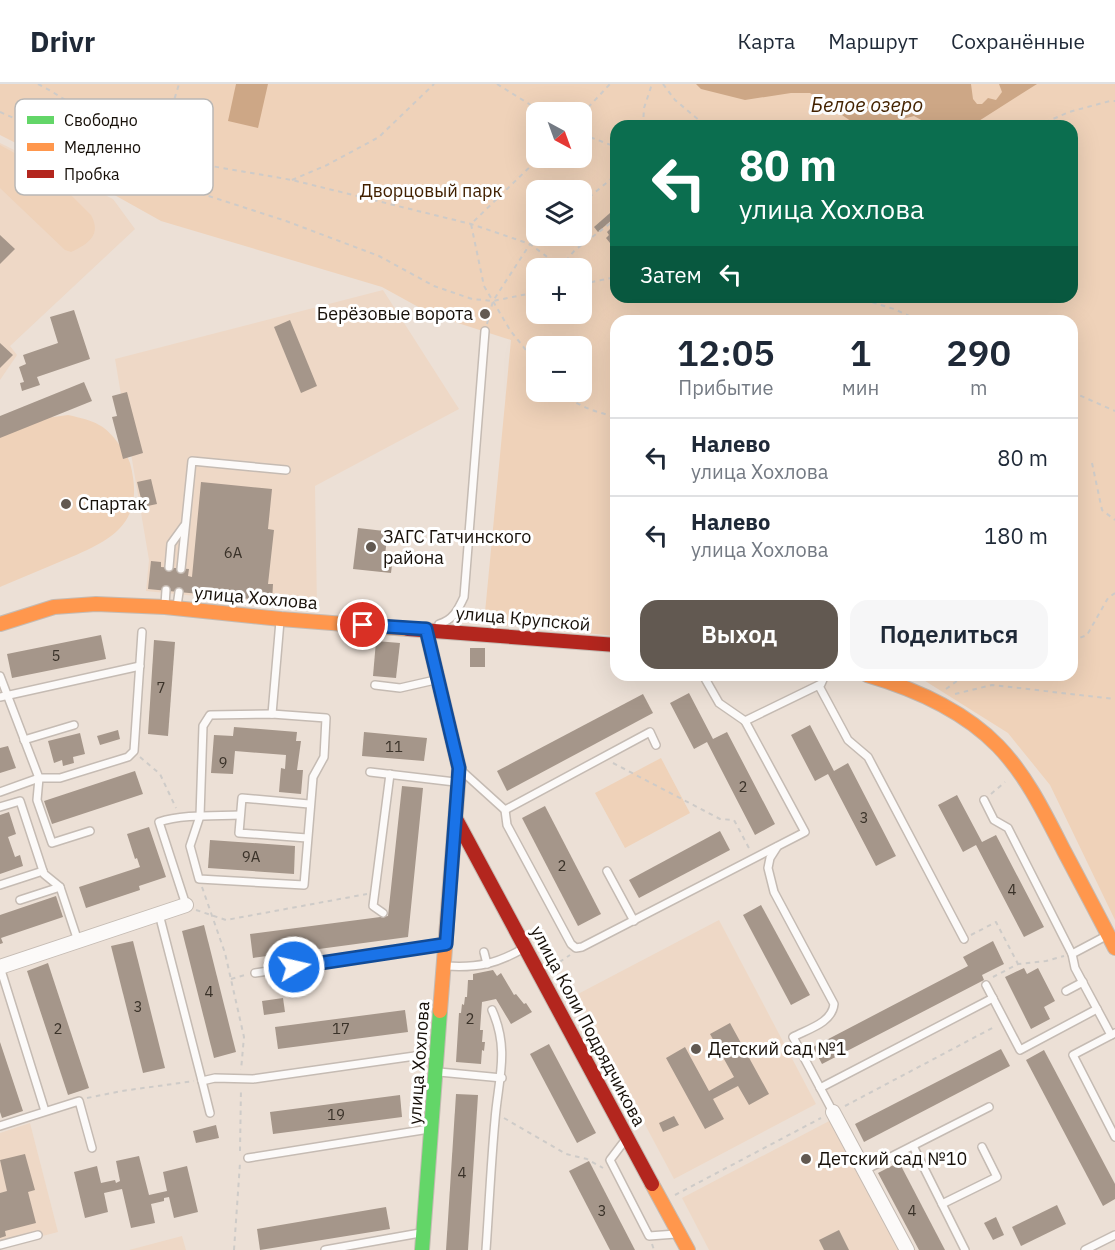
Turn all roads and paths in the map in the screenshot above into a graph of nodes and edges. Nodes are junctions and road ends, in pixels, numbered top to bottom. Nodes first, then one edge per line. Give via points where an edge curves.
1 (38, 84) edge
2 (179, 84) edge
3 (434, 84) edge
4 (497, 84) edge
5 (610, 84) edge
6 (652, 84) edge
7 (663, 84) edge
8 (65, 99) edge
9 (174, 99) edge
10 (1115, 101) edge
11 (526, 102) edge
12 (592, 103) edge
13 (0, 111) edge
14 (15, 118) edge
15 (643, 120) edge
16 (699, 120) edge
17 (1051, 120) edge
18 (592, 138) edge
19 (610, 145) edge
20 (213, 166) edge
21 (529, 168) edge
22 (292, 180) junction
23 (610, 180) edge
24 (592, 194) edge
25 (206, 195) edge
26 (471, 224) junction
27 (610, 227) edge
28 (526, 243) edge
29 (529, 246) edge
30 (533, 246) edge
31 (548, 258) edge
32 (569, 258) edge
33 (610, 279) edge
34 (592, 282) edge
35 (526, 294) edge
36 (493, 301) junction
37 (874, 303) edge
38 (907, 315) edge
39 (485, 331) joint
40 (526, 350) edge
41 (1078, 395) edge
42 (575, 402) edge
43 (1115, 411) edge
44 (610, 416) edge
45 (1092, 463) dead end
46 (286, 470) dead end
47 (1115, 520) edge
48 (185, 524) junction
49 (169, 567) dead end
50 (181, 569) dead end
51 (166, 590) dead end
52 (179, 592) dead end
53 (1115, 593) edge
54 (171, 608) junction
55 (280, 619) junction
56 (0, 624) edge
57 (426, 629) junction
58 (142, 632) dead end
59 (1078, 639) edge
60 (610, 644) edge
61 (140, 666) junction
62 (0, 676) edge
63 (438, 679) junction
64 (706, 681) edge
65 (822, 681) edge
66 (886, 681) edge
67 (375, 686) dead end
68 (819, 686) junction
69 (3, 696) edge
70 (1115, 699) edge
71 (932, 700) junction
72 (272, 714) junction
73 (745, 721) junction
74 (74, 725) dead end
75 (24, 740) junction
76 (656, 745) dead end
77 (134, 751) junction
78 (603, 758) junction
79 (370, 772) dead end
80 (390, 774) junction
81 (458, 775) junction
82 (39, 778) junction
83 (1005, 782) dead end
84 (0, 792) edge
85 (984, 800) joint
86 (309, 804) junction
87 (0, 807) edge
88 (505, 810) junction
89 (240, 815) junction
90 (200, 816) junction
91 (178, 819) junction
92 (456, 819) junction
93 (90, 831) dead end
94 (307, 838) junction
95 (777, 847) junction
96 (754, 858) junction
97 (478, 860) junction
98 (453, 863) junction
99 (43, 871) junction
100 (607, 871) dead end
101 (199, 879) junction
102 (0, 885) edge
103 (60, 887) junction
104 (375, 892) junction
105 (20, 900) dead end
106 (186, 905) junction
107 (384, 913) dead end
108 (159, 914) junction
109 (213, 916) junction
110 (634, 921) junction
111 (1108, 934) junction
112 (964, 939) joint
113 (78, 941) junction
114 (446, 944) junction
115 (526, 947) junction
116 (582, 947) junction
117 (1115, 948) edge
118 (484, 952) dead end
119 (1072, 954) junction
120 (487, 964) junction
121 (1018, 964) junction
122 (445, 966) junction
123 (0, 967) edge
124 (552, 967) dead end
125 (255, 973) joint
126 (231, 979) junction
127 (1083, 982) junction
128 (986, 985) joint
129 (1066, 991) dead end
130 (993, 998) junction
131 (1097, 1009) junction
132 (492, 1010) dead end
133 (1113, 1034) edge
134 (438, 1053) junction
135 (436, 1072) junction
136 (241, 1078) junction
137 (502, 1078) junction
138 (202, 1081) junction
139 (820, 1088) junction
140 (79, 1101) junction
141 (989, 1107) dead end
142 (45, 1111) junction
143 (833, 1112) joint
144 (210, 1113) dead end
145 (496, 1113) junction
146 (0, 1126) edge
147 (432, 1129) junction
148 (627, 1137) junction
149 (1115, 1137) edge
150 (912, 1146) junction
151 (982, 1147) dead end
152 (92, 1148) dead end
153 (248, 1158) dead end
154 (865, 1170) junction
155 (618, 1177) junction
156 (942, 1204) junction
157 (423, 1232) junction
158 (679, 1234) junction
159 (38, 1235) dead end
160 (1115, 1235) edge
161 (0, 1245) edge
162 (234, 1250) edge
163 (325, 1250) edge
164 (422, 1250) edge
165 (486, 1250) edge
166 (688, 1250) edge
167 (907, 1250) edge
168 (965, 1250) edge
169 (1085, 1250) edge

1 - 8 path
2 - 9 path
3 - 22 path via 379,137
4 - 11 path
5 - 12 path
6 - 15 path
7 - 16 path
10 - 17 path
13 - 14 path
18 - 19 path
20 - 22 path
21 - 26 path
22 - 26 path
23 - 24 path
25 - 36 path via 379,256 434,286 472,299
26 - 28 path
26 - 36 path via 484,286
27 - 32 path
29 - 36 path
30 - 31 path
33 - 34 path
35 - 36 path
36 - 39 path
36 - 40 path
37 - 38 path
39 - 57 lane via 464,597 448,621
41 - 43 path
42 - 44 path via 590,411
45 - 47 path via 1102,510
46 - 48 lane via 192,461
48 - 49 lane via 171,544
48 - 50 lane
51 - 54 lane
52 - 54 lane
53 - 59 path via 1108,598 1087,635
54 - 55 street, улица Хохлова
54 - 56 street, улица Хохлова via 76,604
55 - 57 street, улица Хохлова
55 - 72 lane
57 - 60 street, улица Крупской
57 - 63 street, улица Хохлова
58 - 61 lane
61 - 69 lane
61 - 77 lane
62 - 69 lane
63 - 67 lane via 400,688
63 - 81 street, улица Хохлова
64 - 73 lane via 719,703
65 - 68 lane
66 - 71 street
68 - 73 lane
68 - 112 lane via 848,740 868,757
69 - 75 lane
70 - 71 path via 992,685
71 - 111 street via 980,730 1011,761
72 - 86 lane via 326,718 324,757 313,777
72 - 90 lane via 210,715 203,726
73 - 95 lane via 806,832
74 - 75 lane
75 - 82 lane
76 - 78 lane via 650,732
77 - 82 lane via 128,757 60,778
77 - 91 path via 160,774
78 - 88 lane
78 - 96 path via 720,819 734,820
79 - 80 lane
80 - 81 lane
80 - 104 lane
81 - 88 lane
81 - 92 street, улица Хохлова
82 - 84 lane
82 - 93 lane via 37,800 52,843
83 - 85 path
85 - 119 lane via 994,820 1008,828
86 - 89 lane via 242,798
86 - 94 lane
87 - 99 lane via 20,801
88 - 116 lane via 507,825 570,944
89 - 90 lane
89 - 94 lane via 239,833
90 - 91 lane
90 - 101 lane via 190,846
91 - 106 lane via 159,822
92 - 97 street, улица Коли Подрядчикова
92 - 98 street, улица Хохлова
94 - 101 lane via 304,885
95 - 96 lane
95 - 139 lane via 768,868 774,892 834,1004 829,1018 793,1037
96 - 110 lane
97 - 98 street via 464,853
97 - 115 street, улица Коли Подрядчикова
98 - 114 street, улица Хохлова
99 - 102 lane
99 - 103 lane
100 - 110 lane
101 - 109 path
103 - 105 lane
103 - 113 lane
104 - 107 lane via 374,906
104 - 109 path via 226,920
106 - 108 street
106 - 109 path
108 - 113 street
108 - 138 lane
109 - 126 path
110 - 116 lane
111 - 117 street
111 - 119 lane
112 - 121 path via 996,922
113 - 123 street
114 - 122 street, улица Хохлова
114 - 125 lane
115 - 120 lane
115 - 148 street, улица Коли Подрядчикова
116 - 124 path
118 - 120 lane
119 - 121 path
119 - 127 lane
120 - 122 lane
121 - 128 path
122 - 134 street, улица Хохлова
123 - 142 lane
125 - 126 path
126 - 136 path via 244,1037
127 - 129 lane
127 - 131 lane
128 - 130 lane
130 - 131 lane via 1020,1050
130 - 139 lane
131 - 133 lane
132 - 137 lane via 498,1025
133 - 149 lane via 1072,1055
134 - 135 street, улица Хохлова
134 - 136 lane
135 - 137 lane
135 - 147 street, улица Хохлова
136 - 138 lane
136 - 162 path
137 - 145 lane
138 - 140 path via 122,1090
138 - 144 lane
139 - 143 lane
140 - 142 lane
140 - 152 lane
141 - 150 lane
142 - 146 lane
143 - 154 street
145 - 155 path via 566,1154 587,1159
145 - 165 lane
147 - 153 lane
147 - 157 street, улица Хохлова
148 - 155 lane via 610,1160
148 - 158 street, улица Коли Подрядчикова
150 - 154 lane
150 - 156 lane
151 - 156 lane via 997,1177
154 - 167 street
155 - 158 lane via 649,1236
156 - 168 lane
157 - 163 lane
157 - 164 street, улица Хохлова
158 - 166 street, улица Коли Подрядчикова
159 - 161 lane
160 - 169 lane

